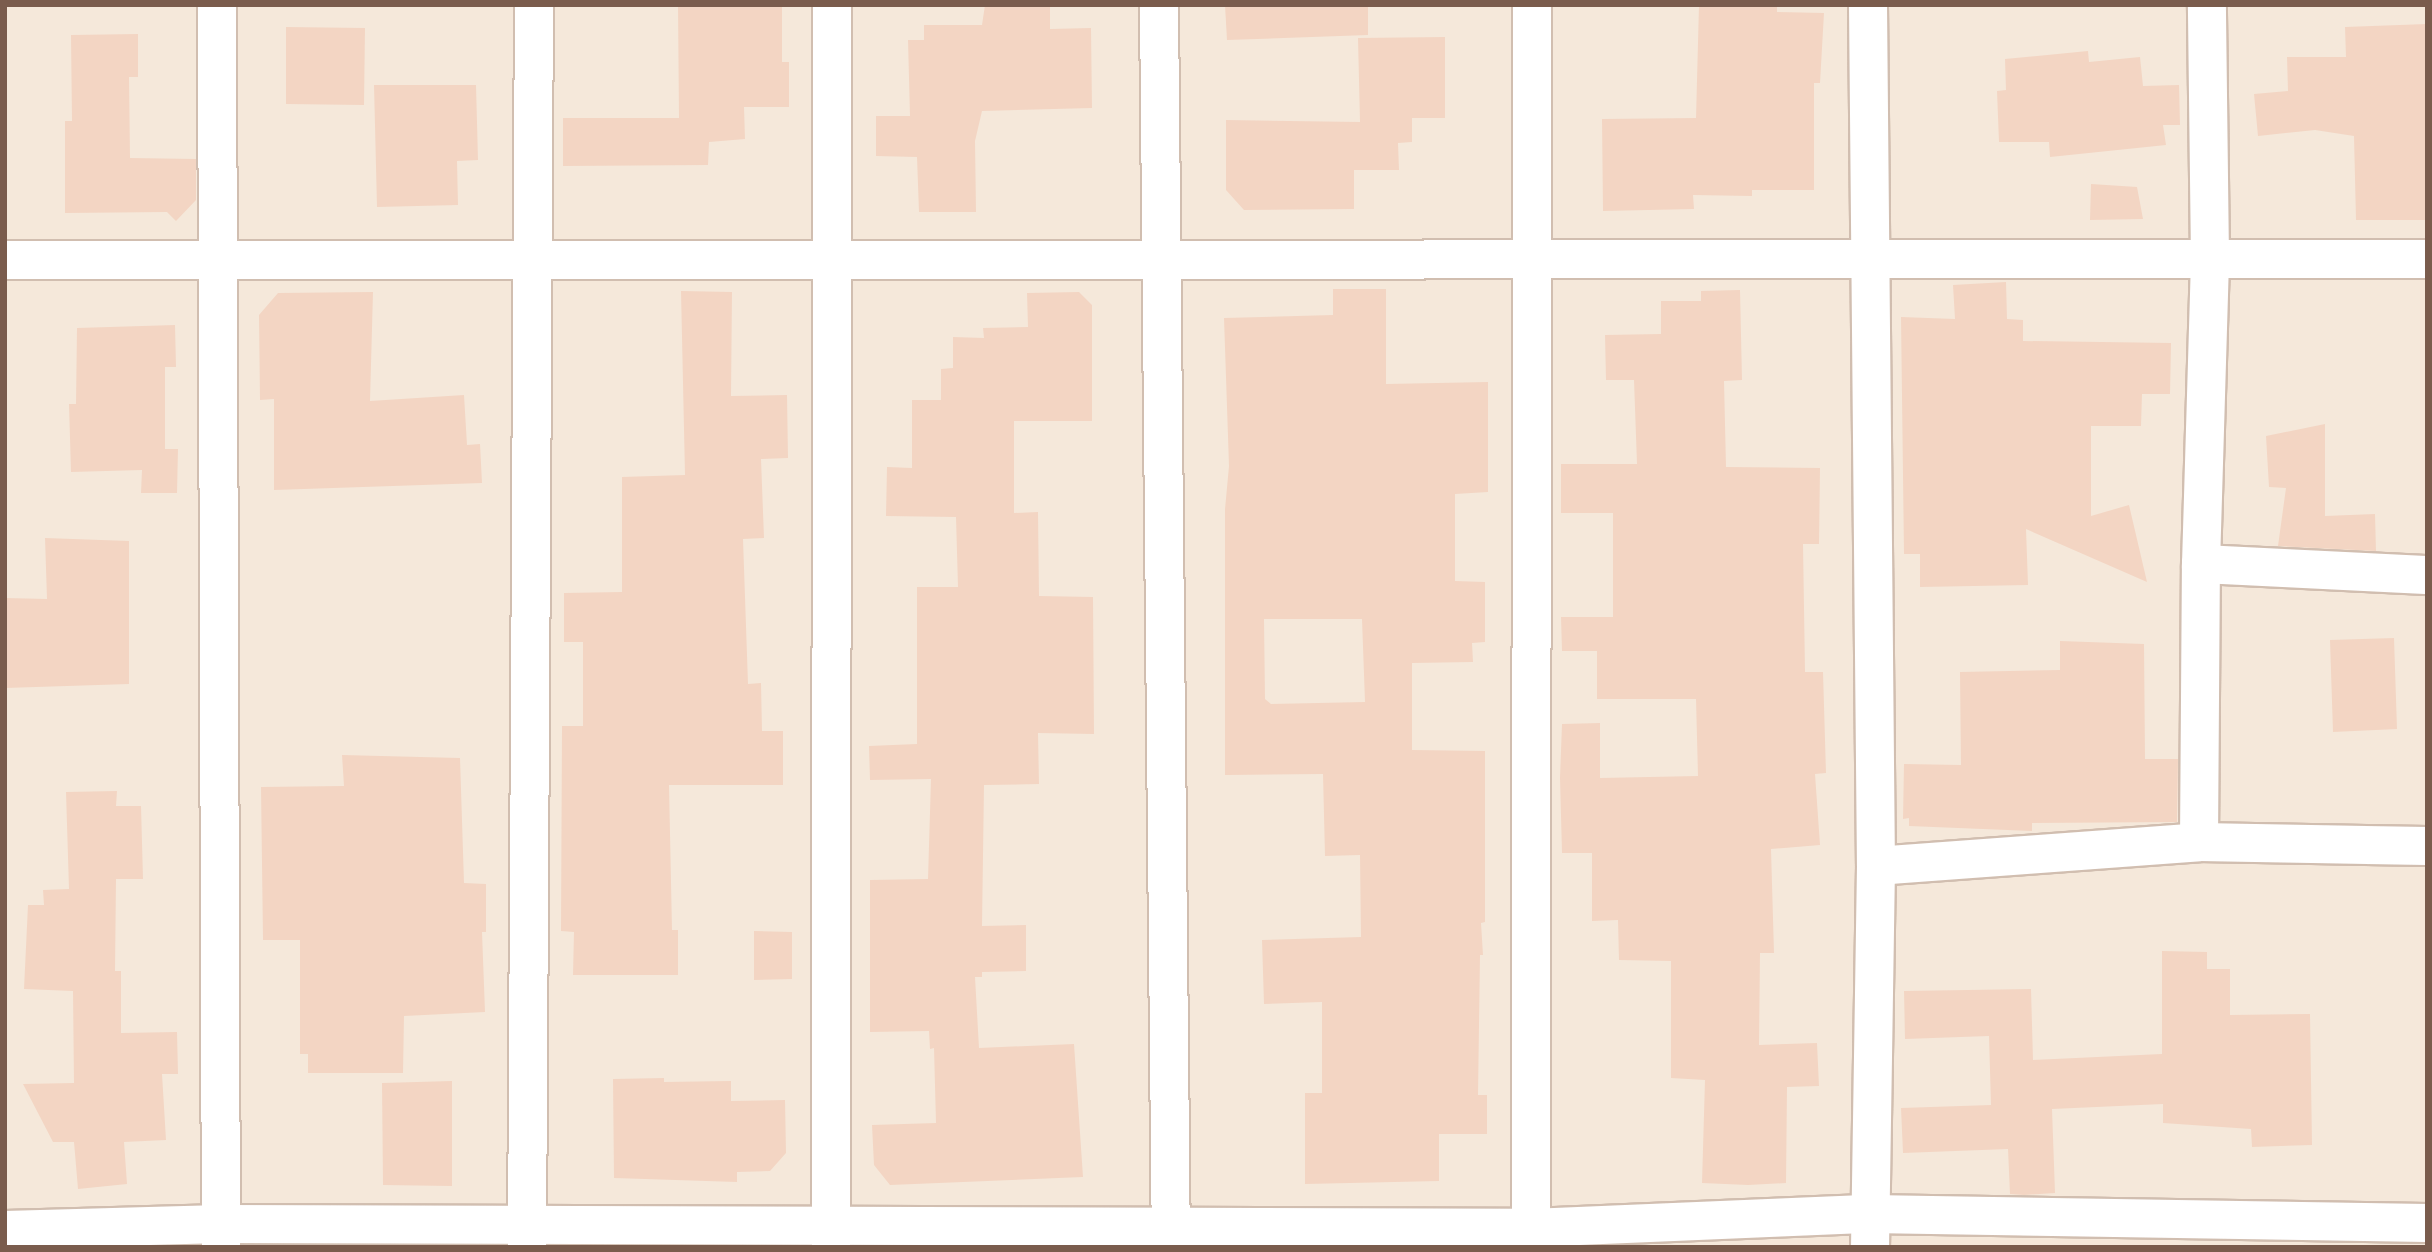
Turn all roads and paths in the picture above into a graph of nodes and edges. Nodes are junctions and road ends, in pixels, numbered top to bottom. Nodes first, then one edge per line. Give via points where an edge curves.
1 (217, 5) edge
2 (534, 5) edge
3 (832, 5) edge
4 (1159, 5) edge
5 (1532, 5) edge
6 (1868, 5) edge
7 (2207, 5) edge
8 (1870, 259) junction
9 (2210, 259) junction
10 (2427, 259) edge
11 (5, 260) edge
12 (218, 260) junction
13 (534, 260) junction
14 (834, 260) junction
15 (1160, 260) junction
16 (1534, 260) junction
17 (2201, 564) junction
18 (2427, 575) edge
19 (2199, 842) junction
20 (2427, 846) edge
21 (1876, 866) junction
22 (2427, 1223) edge
23 (5, 1230) edge
24 (1870, 1231) edge
25 (2204, 1234) edge
26 (221, 1235) edge
27 (527, 1236) edge
28 (831, 1237) edge
29 (1171, 1237) edge
30 (1531, 1238) edge

1 - 12 street
2 - 13 street
3 - 14 street
4 - 15 street
5 - 16 street
6 - 8 street
7 - 9 street
8 - 9 street
8 - 16 street
8 - 21 street
9 - 10 street
9 - 17 street
11 - 12 street
12 - 13 street
12 - 26 street
13 - 14 street
13 - 27 street
14 - 15 street
14 - 28 street
15 - 16 street
15 - 29 street
16 - 30 street
17 - 18 street
17 - 19 street
19 - 20 street
19 - 21 street
21 - 24 street
22 - 25 street
23 - 26 street
24 - 25 street
24 - 30 street
26 - 27 street
27 - 28 street
28 - 29 street
29 - 30 street

